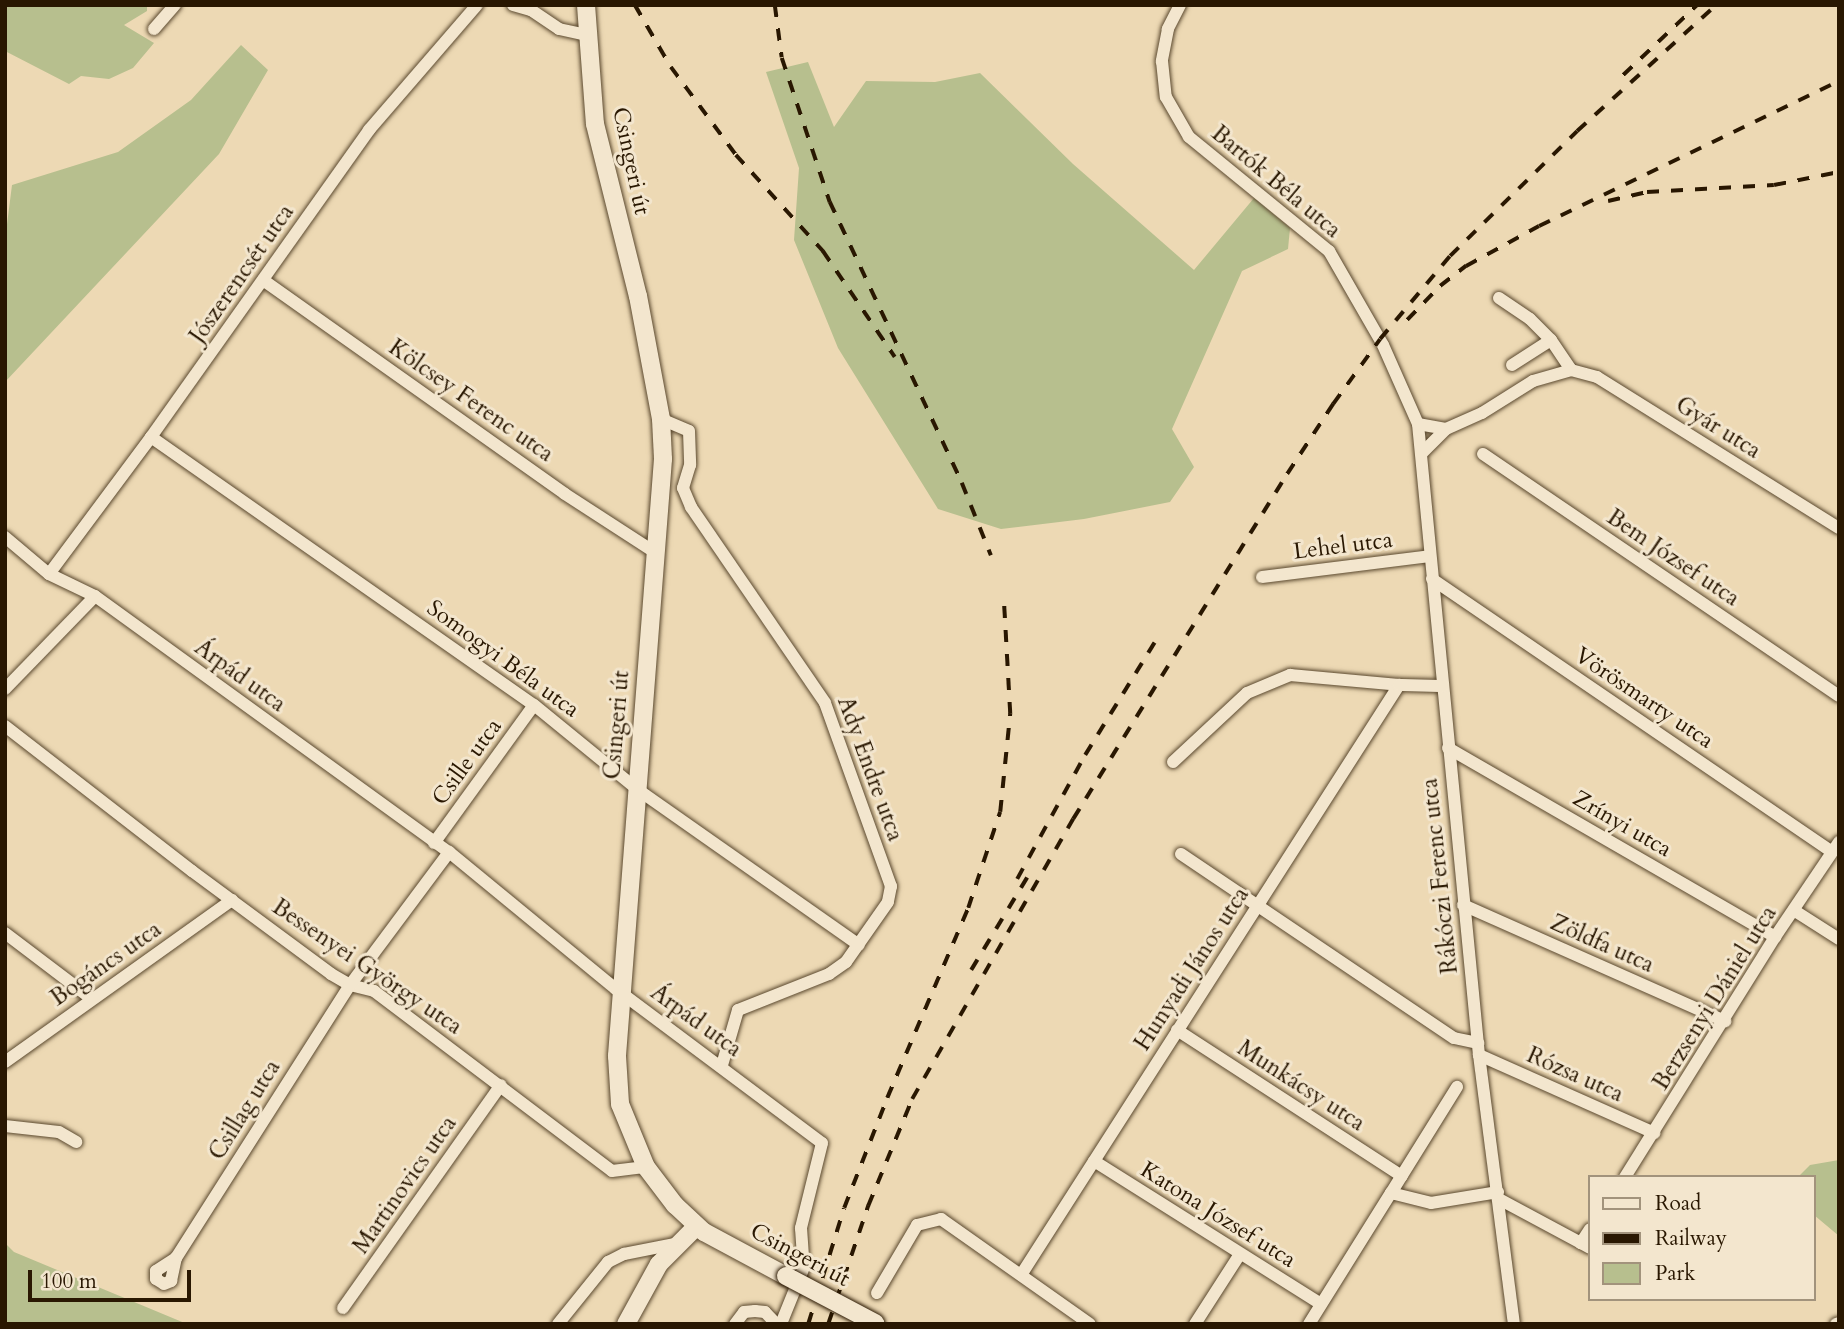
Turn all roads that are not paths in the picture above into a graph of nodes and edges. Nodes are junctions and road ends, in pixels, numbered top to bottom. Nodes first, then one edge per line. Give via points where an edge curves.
1 (175, 5) edge
2 (477, 5) edge
3 (513, 5) edge
4 (586, 5) edge
5 (1180, 5) edge
6 (154, 29) dead end
7 (587, 35) junction
8 (263, 280) junction
9 (1499, 298) dead end
10 (1551, 340) junction
11 (1512, 365) dead end
12 (1571, 370) junction
13 (661, 419) junction
14 (1418, 424) junction
15 (1447, 429) junction
16 (151, 437) junction
17 (1422, 453) junction
18 (1483, 454) dead end
19 (1839, 528) edge
20 (5, 537) edge
21 (656, 553) junction
22 (1430, 556) junction
23 (49, 573) junction
24 (1262, 577) dead end
25 (1432, 579) junction
26 (95, 596) junction
27 (1399, 685) junction
28 (1443, 686) junction
29 (5, 690) edge
30 (1839, 696) edge
31 (534, 705) junction
32 (5, 726) edge
33 (1448, 748) junction
34 (1173, 762) dead end
35 (637, 789) junction
36 (434, 843) junction
37 (1835, 847) edge
38 (449, 852) junction
39 (1181, 854) dead end
40 (232, 900) junction
41 (1257, 905) junction
42 (1463, 905) junction
43 (1794, 911) junction
44 (5, 933) edge
45 (1775, 937) junction
46 (1839, 939) edge
47 (859, 946) junction
48 (350, 985) junction
49 (622, 992) junction
50 (92, 999) junction
51 (1725, 1021) junction
52 (1177, 1031) junction
53 (1478, 1049) junction
54 (5, 1062) edge
55 (722, 1065) junction
56 (501, 1085) junction
57 (1457, 1087) dead end
58 (5, 1126) edge
59 (1654, 1133) junction
60 (76, 1142) dead end
61 (1094, 1161) junction
62 (646, 1167) junction
63 (1627, 1175) edge
64 (1402, 1176) junction
65 (1391, 1193) junction
66 (1498, 1195) junction
67 (696, 1227) junction
68 (679, 1243) junction
69 (1586, 1246) edge
70 (1240, 1254) junction
71 (176, 1258) dead end
72 (1021, 1275) junction
73 (877, 1293) dead end
74 (1321, 1304) junction
75 (343, 1308) dead end
76 (876, 1323) edge
77 (558, 1324) edge
78 (626, 1324) edge
79 (735, 1324) edge
80 (778, 1324) edge
81 (1090, 1324) edge
82 (1195, 1324) edge
83 (1309, 1324) edge
84 (1514, 1324) edge

1 - 6 street
2 - 8 street, Jószerencsét utca via 369,130
3 - 7 street via 531,10 558,29
4 - 7 main road, Csingeri út
5 - 14 street, Bartók Béla utca via 1168,29 1162,61 1166,97 1189,137 1329,251 1383,345
7 - 13 main road, Csingeri út via 595,124 638,296
8 - 16 street, Jószerencsét utca
8 - 21 street, Kölcsey Ferenc utca
9 - 10 street
10 - 11 street
10 - 12 street
12 - 15 street via 1533,381
12 - 19 street, Gyár utca via 1597,377
13 - 21 main road, Csingeri út
13 - 47 street, Ady Endre utca via 689,431 690,465 682,488 691,508 825,703 840,740 891,886 888,902
14 - 15 street
14 - 17 street, Rákóczi Ferenc utca
15 - 17 street
16 - 23 street, Jószerencsét utca
16 - 31 street, Somogyi Béla utca
17 - 22 street, Rákóczi Ferenc utca
18 - 30 street, Bem József utca
20 - 23 street, Árpád utca
21 - 35 main road, Csingeri út
22 - 24 street, Lehel utca
22 - 25 street, Rákóczi Ferenc utca
23 - 26 street, Árpád utca
25 - 28 street, Rákóczi Ferenc utca
25 - 37 street, Vörösmarty utca
26 - 29 street
26 - 36 street, Árpád utca
27 - 28 street
27 - 34 street via 1290,676 1247,693
27 - 41 street, Hunyadi János utca
28 - 33 street, Rákóczi Ferenc utca
31 - 35 street, Somogyi Béla utca
31 - 36 street, Csille utca
32 - 40 street, Bessenyei György utca
33 - 42 street, Rákóczi Ferenc utca
33 - 45 street, Zrínyi utca
35 - 47 street, Somogyi Béla utca
35 - 49 main road, Csingeri út
36 - 38 street, Árpád utca
37 - 43 street, Berzsenyi Dániel utca
38 - 48 street
38 - 49 street, Árpád utca
39 - 41 street, Rózsa utca
40 - 48 street, Bessenyei György utca
40 - 50 street, Bogáncs utca
41 - 52 street, Hunyadi János utca
41 - 53 street, Rózsa utca via 1454,1038
42 - 51 street, Zöldfa utca
42 - 53 street, Rákóczi Ferenc utca
43 - 45 street, Berzsenyi Dániel utca
43 - 46 street
44 - 50 street
45 - 51 street, Berzsenyi Dániel utca
47 - 55 street, Ady Endre utca via 829,974 738,1010
48 - 56 street, Bessenyei György utca via 374,991
48 - 71 street, Csillag utca
49 - 55 street, Árpád utca
49 - 62 main road, Csingeri út via 617,1056 620,1104
50 - 54 street, Bogáncs utca
51 - 59 street, Berzsenyi Dániel utca
52 - 61 street, Hunyadi János utca
52 - 64 street, Munkácsy utca
53 - 59 street, Rózsa utca
53 - 66 street, Rákóczi Ferenc utca
55 - 80 street, Árpád utca via 822,1143 801,1228 804,1267
56 - 62 street, Bessenyei György utca via 612,1171
56 - 75 street, Martinovics utca
57 - 64 street
58 - 60 street via 59,1132
59 - 63 street, Berzsenyi Dániel utca
61 - 70 street, Katona József utca
61 - 72 street, Hunyadi János utca
62 - 67 main road, Csingeri út
64 - 65 street
65 - 66 street via 1431,1203
65 - 74 street
66 - 69 street
66 - 84 street, Rákóczi Ferenc utca
67 - 68 main road
67 - 76 main road, Csingeri út, bridge
68 - 77 street via 624,1254 608,1262
68 - 78 main road via 659,1264
70 - 74 street, Katona József utca
70 - 82 street
72 - 73 street via 941,1219 917,1225
72 - 81 street
74 - 83 street
79 - 80 street via 744,1312 755,1311 765,1312

